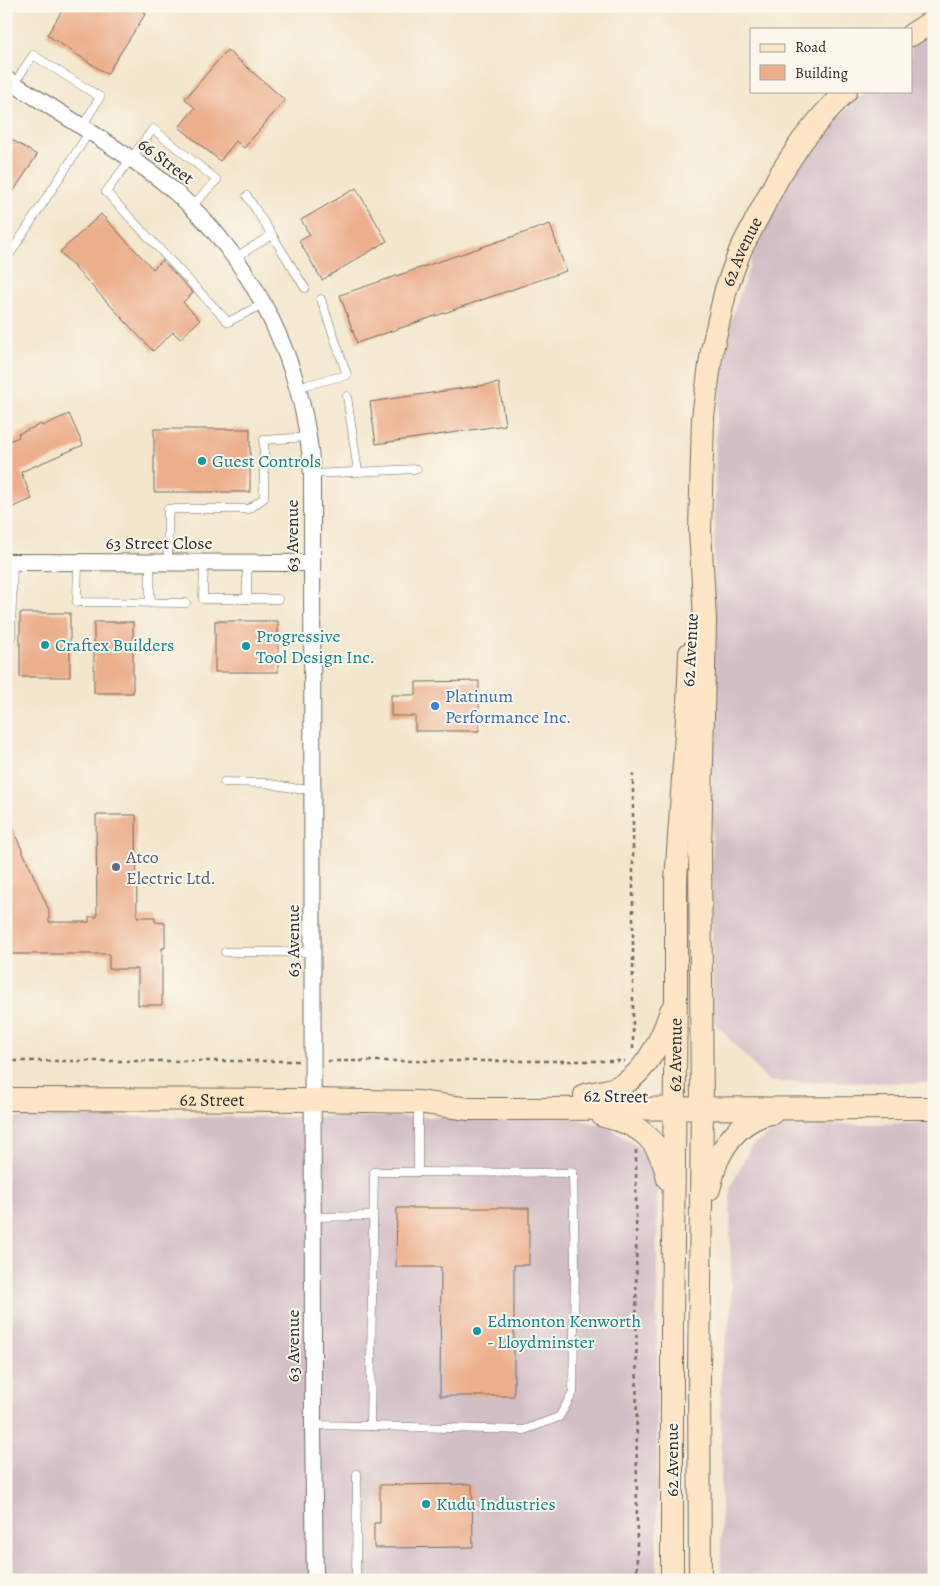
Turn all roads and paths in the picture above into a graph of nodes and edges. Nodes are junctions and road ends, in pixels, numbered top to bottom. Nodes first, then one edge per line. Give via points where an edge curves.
1 (934, 20) edge
2 (912, 34) edge
3 (10, 82) edge
4 (845, 92) edge
5 (86, 129) junction
6 (131, 159) junction
7 (247, 196) dead end
8 (191, 207) junction
9 (272, 235) junction
10 (234, 258) junction
11 (6, 260) edge
12 (305, 288) dead end
13 (321, 299) dead end
14 (265, 307) junction
15 (298, 387) junction
16 (347, 396) dead end
17 (309, 437) junction
18 (417, 469) dead end
19 (358, 472) junction
20 (312, 474) junction
21 (700, 530) junction
22 (10, 562) edge
23 (78, 562) junction
24 (168, 562) junction
25 (150, 563) junction
26 (204, 563) junction
27 (247, 563) junction
28 (312, 563) junction
29 (247, 599) junction
30 (278, 599) dead end
31 (150, 603) junction
32 (186, 603) dead end
33 (11, 637) dead end
34 (633, 773) dead end
35 (224, 782) dead end
36 (313, 789) junction
37 (225, 952) dead end
38 (313, 952) junction
39 (676, 993) junction
40 (633, 1054) dead end
41 (629, 1060) dead end
42 (6, 1061) edge
43 (297, 1061) dead end
44 (329, 1062) dead end
45 (934, 1096) edge
46 (6, 1098) edge
47 (313, 1100) junction
48 (418, 1102) junction
49 (576, 1102) junction
50 (702, 1102) junction
51 (675, 1103) junction
52 (809, 1108) junction
53 (934, 1108) edge
54 (637, 1144) dead end
55 (418, 1172) junction
56 (673, 1210) junction
57 (702, 1214) junction
58 (373, 1216) junction
59 (313, 1217) junction
60 (313, 1425) junction
61 (370, 1426) junction
62 (357, 1474) dead end
63 (315, 1579) edge
64 (637, 1580) edge
65 (672, 1580) edge
66 (700, 1580) edge

1 - 2 main road
3 - 5 street, 66 Street
3 - 5 lane via 33,55 100,98
4 - 21 main road, 62 Avenue via 802,141 779,176 740,251 726,289 706,383
5 - 6 street, 66 Street
5 - 11 lane
6 - 8 street, 66 Street
6 - 8 lane via 153,129 217,180
6 - 14 lane via 106,192 228,322
7 - 9 lane
8 - 10 street, 66 Street
9 - 10 lane
9 - 12 lane
10 - 14 street, 66 Street
13 - 15 lane via 346,374
14 - 15 street, 63 Avenue
15 - 17 street, 63 Avenue
16 - 19 lane
17 - 20 street, 63 Avenue
17 - 24 lane via 264,440 264,498 249,509 168,509
18 - 19 lane
19 - 20 lane
20 - 28 street, 63 Avenue
21 - 39 main road, 62 Avenue via 691,620 677,853
21 - 50 main road, 62 Avenue via 705,620 700,853
22 - 23 street, 63 Street Close
22 - 33 lane
23 - 25 street, 63 Street Close
23 - 31 lane via 77,602
24 - 25 street, 63 Street Close
24 - 26 street, 63 Street Close
25 - 31 lane
26 - 27 street, 63 Street Close
26 - 29 lane via 203,599
27 - 28 street, 63 Street Close
27 - 29 lane
28 - 36 street, 63 Avenue
29 - 30 lane
31 - 32 lane
34 - 40 path
35 - 36 lane
36 - 38 street, 63 Avenue
37 - 38 lane
38 - 47 street, 63 Avenue
39 - 49 main road via 662,1035 643,1067 623,1084
39 - 51 main road, 62 Avenue
41 - 44 path
42 - 43 path
45 - 50 main road, 62 Street
46 - 47 main road, 62 Street
47 - 48 main road, 62 Street
47 - 59 street, 63 Avenue
48 - 49 main road, 62 Street via 469,1109
48 - 55 lane
49 - 51 main road, 62 Street
49 - 56 main road via 644,1133 664,1162
50 - 51 main road, 62 Street
50 - 52 main road, 62 Street
50 - 57 main road, 62 Avenue
51 - 56 main road, 62 Avenue
52 - 53 main road, 62 Street
52 - 57 main road via 762,1115 746,1122 728,1141 718,1160
54 - 64 path
55 - 58 lane via 374,1172
55 - 61 lane via 573,1174 573,1393 558,1417 524,1430
56 - 65 main road, 62 Avenue
57 - 66 main road, 62 Avenue
58 - 59 lane
58 - 61 lane
59 - 60 street, 63 Avenue
60 - 61 lane
60 - 63 street, 63 Avenue
62 - 63 lane via 356,1578

